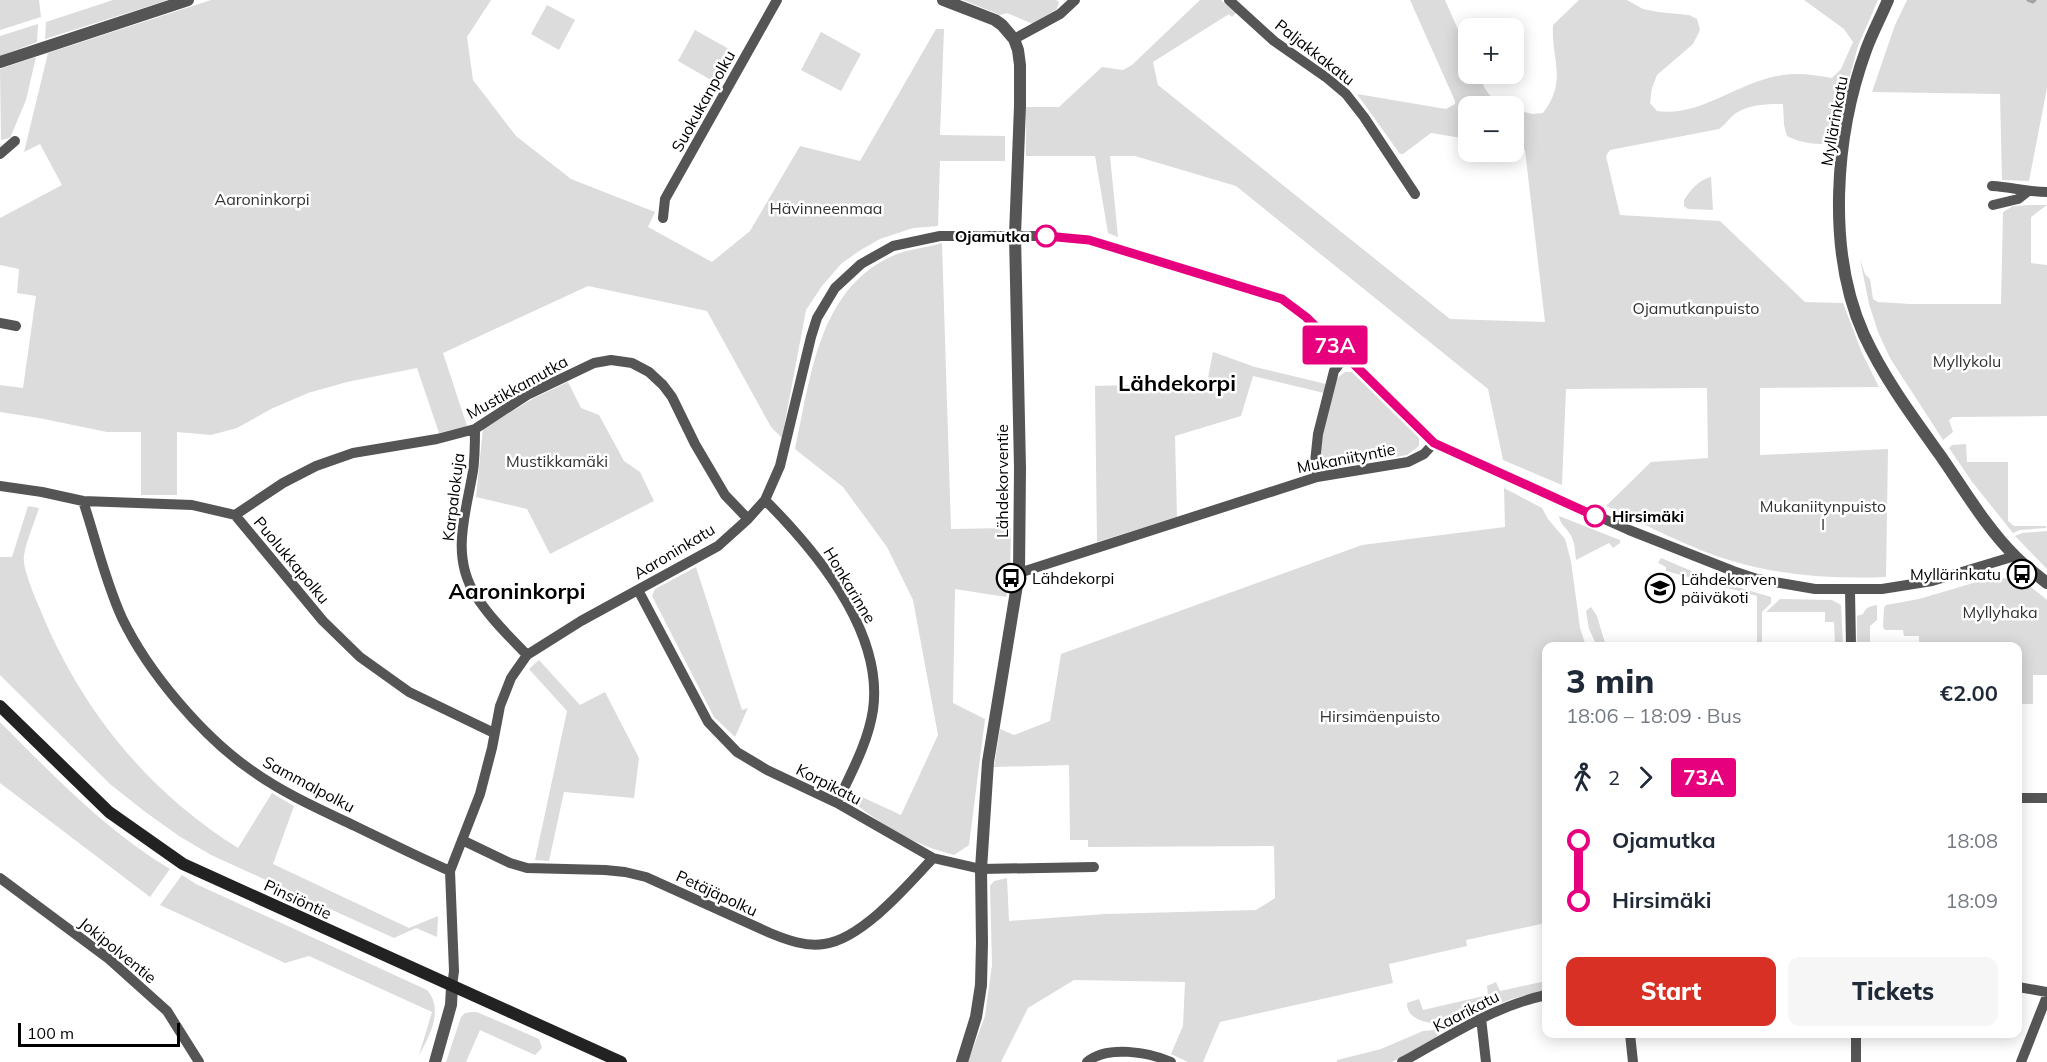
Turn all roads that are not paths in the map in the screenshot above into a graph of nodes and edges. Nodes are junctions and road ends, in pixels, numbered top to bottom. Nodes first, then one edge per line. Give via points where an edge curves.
1 (188, 0) edge
2 (777, 0) edge
3 (944, 0) edge
4 (1075, 0) edge
5 (1229, 0) edge
6 (1888, 0) edge
7 (1014, 39) junction
8 (0, 62) edge
9 (15, 141) dead end
10 (0, 154) edge
11 (1992, 186) dead end
12 (2027, 192) junction
13 (2047, 192) edge
14 (1414, 194) dead end
15 (1993, 205) dead end
16 (663, 218) dead end
17 (1015, 235) junction
18 (0, 323) edge
19 (16, 326) dead end
20 (1346, 355) junction
21 (475, 429) junction
22 (1434, 443) junction
23 (1317, 477) junction
24 (0, 486) edge
25 (765, 500) junction
26 (83, 501) junction
27 (235, 515) junction
28 (748, 519) junction
29 (2015, 556) junction
30 (1019, 573) junction
31 (2047, 583) edge
32 (638, 590) junction
33 (1850, 590) junction
34 (1851, 642) edge
35 (527, 655) junction
36 (0, 706) edge
37 (494, 733) junction
38 (2022, 798) edge
39 (2047, 798) edge
40 (837, 803) junction
41 (462, 840) junction
42 (933, 858) junction
43 (1094, 867) dead end
44 (981, 869) junction
45 (450, 871) junction
46 (0, 878) edge
47 (452, 987) junction
48 (2022, 988) edge
49 (2047, 994) edge
50 (1542, 996) edge
51 (1480, 1017) junction
52 (1630, 1038) edge
53 (1856, 1038) edge
54 (199, 1062) edge
55 (435, 1062) edge
56 (621, 1062) edge
57 (962, 1062) edge
58 (1087, 1062) edge
59 (1171, 1062) edge
60 (1402, 1062) edge
61 (1486, 1062) edge
62 (1633, 1062) edge
63 (1856, 1062) edge
64 (2020, 1062) edge

1 - 8 street
2 - 16 street, Suokukanpolku via 665,199
3 - 7 street via 995,20
4 - 7 street via 1059,14
5 - 14 street, Paljakkakatu via 1275,41 1346,94
6 - 29 street, Myllärinkatu via 1866,48 1844,138 1839,212 1852,301 1864,335 1888,381
7 - 17 street, Lähdekorventie via 1020,65
9 - 10 street
11 - 12 street
12 - 13 street
12 - 15 street via 2018,199
17 - 20 street via 1089,240 1282,299
17 - 25 street, Aaroninkatu via 916,240 875,255 845,277 817,318 780,466
17 - 30 street, Lähdekorventie
18 - 19 street
20 - 22 street
20 - 23 street via 1334,371 1318,434
21 - 27 street, Mustikkamutka via 353,453 316,466
21 - 28 street, Mustikkamutka via 527,395 594,363 632,363 649,372 672,397 725,495
21 - 35 street, Karpalokuja via 474,468 461,536 462,566 475,594
22 - 23 street, Mukaniityntie via 1425,454 1408,462
22 - 33 street via 1697,559 1757,579
23 - 30 street, Mukaniityntie
24 - 26 street, Puolukkapolku
25 - 28 street, Aaroninkatu
25 - 40 street, Honkarinne via 819,560 847,604 865,642 873,675 873,709 864,744
26 - 27 street, Puolukkapolku via 192,505
26 - 45 street, Sammalpolku via 123,619 174,697 212,737 250,770 298,799
27 - 37 street, Puolukkapolku via 323,621 360,657 409,692
28 - 32 street, Aaroninkatu via 718,546
29 - 31 street, Myllärinkatu
29 - 33 street via 1924,583
30 - 44 street, Lähdekorventie via 988,762
32 - 35 street, Aaroninkatu
32 - 40 street, Korpikatu via 708,722 720,736 747,758
33 - 34 street
35 - 37 street, Aaroninkatu via 511,678
36 - 47 main road, Pinsiöntie via 109,812 183,864
37 - 41 street, Aaroninkatu via 480,794
38 - 39 street
40 - 42 street, Korpikatu
41 - 42 street, Petäjäpolku via 527,868 605,870 646,877 770,933 808,945 826,945 848,936 896,897
41 - 45 street, Aaroninkatu
42 - 44 street, Korpikatu
43 - 44 street, Korpikatu
44 - 57 street, Lähdekorventie via 981,985
45 - 47 street, Aaroninkatu
46 - 54 street, Jokipolventie via 109,959 167,1011
47 - 55 street via 451,1005
47 - 56 main road, Pinsiöntie
48 - 49 street
49 - 64 street
50 - 51 street, Kaarikatu
51 - 60 street, Kaarikatu
51 - 61 street
52 - 62 street
53 - 63 street
58 - 59 street via 1100,1054 1140,1052

